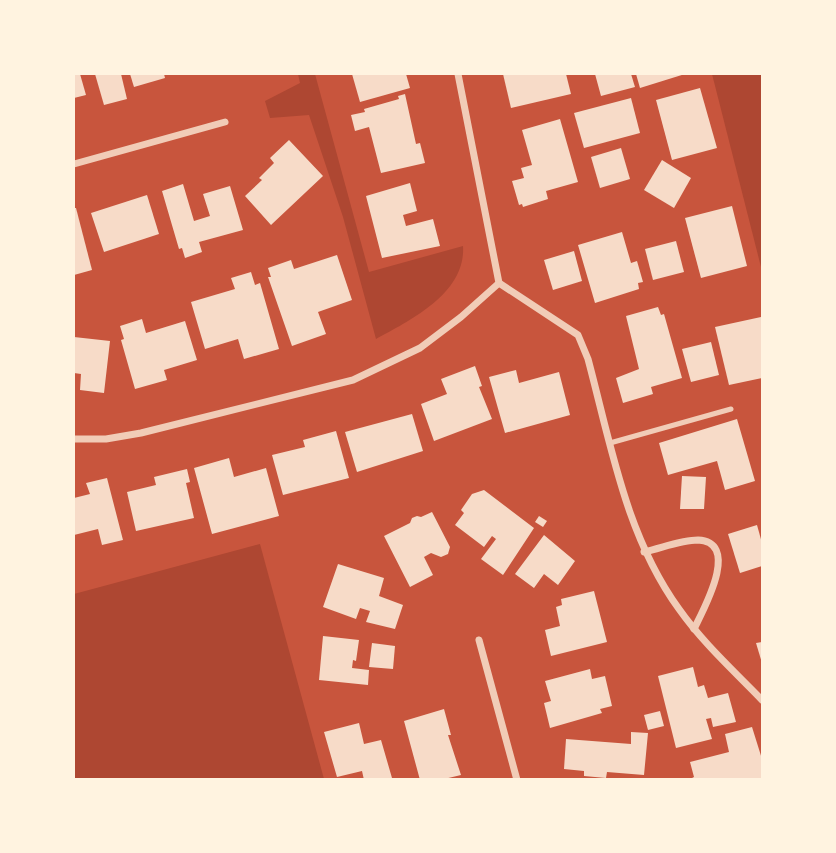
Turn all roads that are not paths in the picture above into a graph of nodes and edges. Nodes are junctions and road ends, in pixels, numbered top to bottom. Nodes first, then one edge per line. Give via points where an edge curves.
1 (458, 74) edge
2 (225, 122) dead end
3 (74, 164) edge
4 (499, 283) junction
5 (731, 409) dead end
6 (74, 439) edge
7 (610, 443) junction
8 (645, 552) junction
9 (694, 629) junction
10 (479, 640) dead end
11 (762, 700) edge
12 (517, 779) edge

1 - 4 street
2 - 3 street
4 - 6 street via 420,348 354,380 141,433
4 - 7 street via 578,335
5 - 7 lane
7 - 8 street
8 - 9 street
8 - 9 street via 702,540 717,553 718,575
9 - 11 street
10 - 12 street

